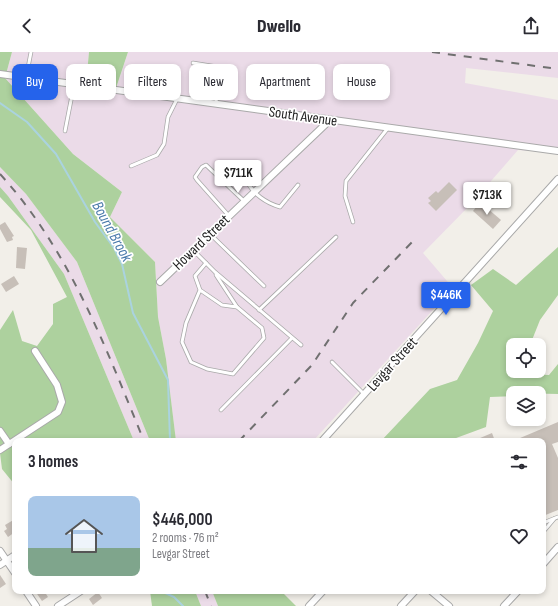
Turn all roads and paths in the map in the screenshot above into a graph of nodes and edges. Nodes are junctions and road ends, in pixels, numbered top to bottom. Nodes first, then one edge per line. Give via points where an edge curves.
1 (32, 52) edge
2 (193, 63) dead end
3 (29, 64) edge
4 (0, 74) edge
5 (12, 76) edge
6 (71, 100) edge
7 (176, 100) edge
8 (181, 100) edge
9 (216, 104) junction
10 (330, 120) junction
11 (388, 127) junction
12 (65, 131) dead end
13 (558, 150) edge
14 (131, 166) dead end
15 (257, 167) dead end
16 (558, 180) edge
17 (298, 185) dead end
18 (255, 191) junction
19 (244, 201) junction
20 (229, 216) junction
21 (353, 222) dead end
22 (210, 234) junction
23 (336, 237) dead end
24 (193, 250) junction
25 (206, 263) junction
26 (214, 272) junction
27 (160, 282) dead end
28 (264, 286) dead end
29 (200, 290) junction
30 (238, 307) junction
31 (259, 310) junction
32 (292, 338) junction
33 (301, 345) dead end
34 (35, 351) dead end
35 (332, 362) dead end
36 (364, 394) junction
37 (221, 410) dead end
38 (0, 432) edge
39 (18, 438) edge
40 (325, 438) edge
41 (12, 442) edge
42 (9, 444) junction
43 (0, 450) edge
44 (558, 517) edge
45 (554, 518) junction
46 (546, 522) edge
47 (546, 528) edge
48 (558, 547) edge
49 (0, 551) edge
50 (12, 557) edge
51 (7, 560) junction
52 (546, 561) edge
53 (0, 565) edge
54 (12, 568) edge
55 (28, 594) edge
56 (76, 594) edge
57 (320, 594) edge
58 (412, 594) edge
59 (435, 594) edge
60 (515, 594) edge
61 (36, 606) edge
62 (58, 606) edge
63 (309, 606) edge
64 (401, 606) edge
65 (449, 606) edge
66 (504, 606) edge

1 - 3 lane
2 - 9 lane via 218,67
4 - 5 street, South Avenue
6 - 12 lane
7 - 14 lane via 168,117 164,144 157,155
8 - 9 street, South Avenue
9 - 10 street, South Avenue
10 - 11 street, South Avenue
10 - 18 street, Howard Street
11 - 13 street, South Avenue
11 - 21 lane via 346,181 345,196
15 - 18 lane via 247,177
16 - 36 street, Levgar Street
17 - 18 lane via 280,207 268,203
18 - 19 street, Howard Street
19 - 20 street, Howard Street
19 - 20 lane via 206,165 202,167 195,177
20 - 22 street, Howard Street
22 - 24 street, Howard Street
22 - 28 lane
23 - 31 lane
24 - 25 lane
24 - 27 street, Howard Street
25 - 26 lane
25 - 29 lane via 195,276
26 - 30 lane
26 - 31 lane
29 - 30 lane via 222,306
29 - 30 lane via 186,323 182,342 191,362 207,369 233,374 264,338 262,328
31 - 32 lane
32 - 33 lane
32 - 37 lane
34 - 39 street via 57,385 62,402 58,412
35 - 36 lane
36 - 40 street, Levgar Street
38 - 42 street
41 - 42 street
42 - 43 street
44 - 45 lane
45 - 46 lane
45 - 47 lane
48 - 52 street
49 - 51 street
50 - 51 street
51 - 53 street
51 - 54 street
55 - 61 street
56 - 62 street
57 - 63 street
58 - 64 street
59 - 65 street
60 - 66 street

